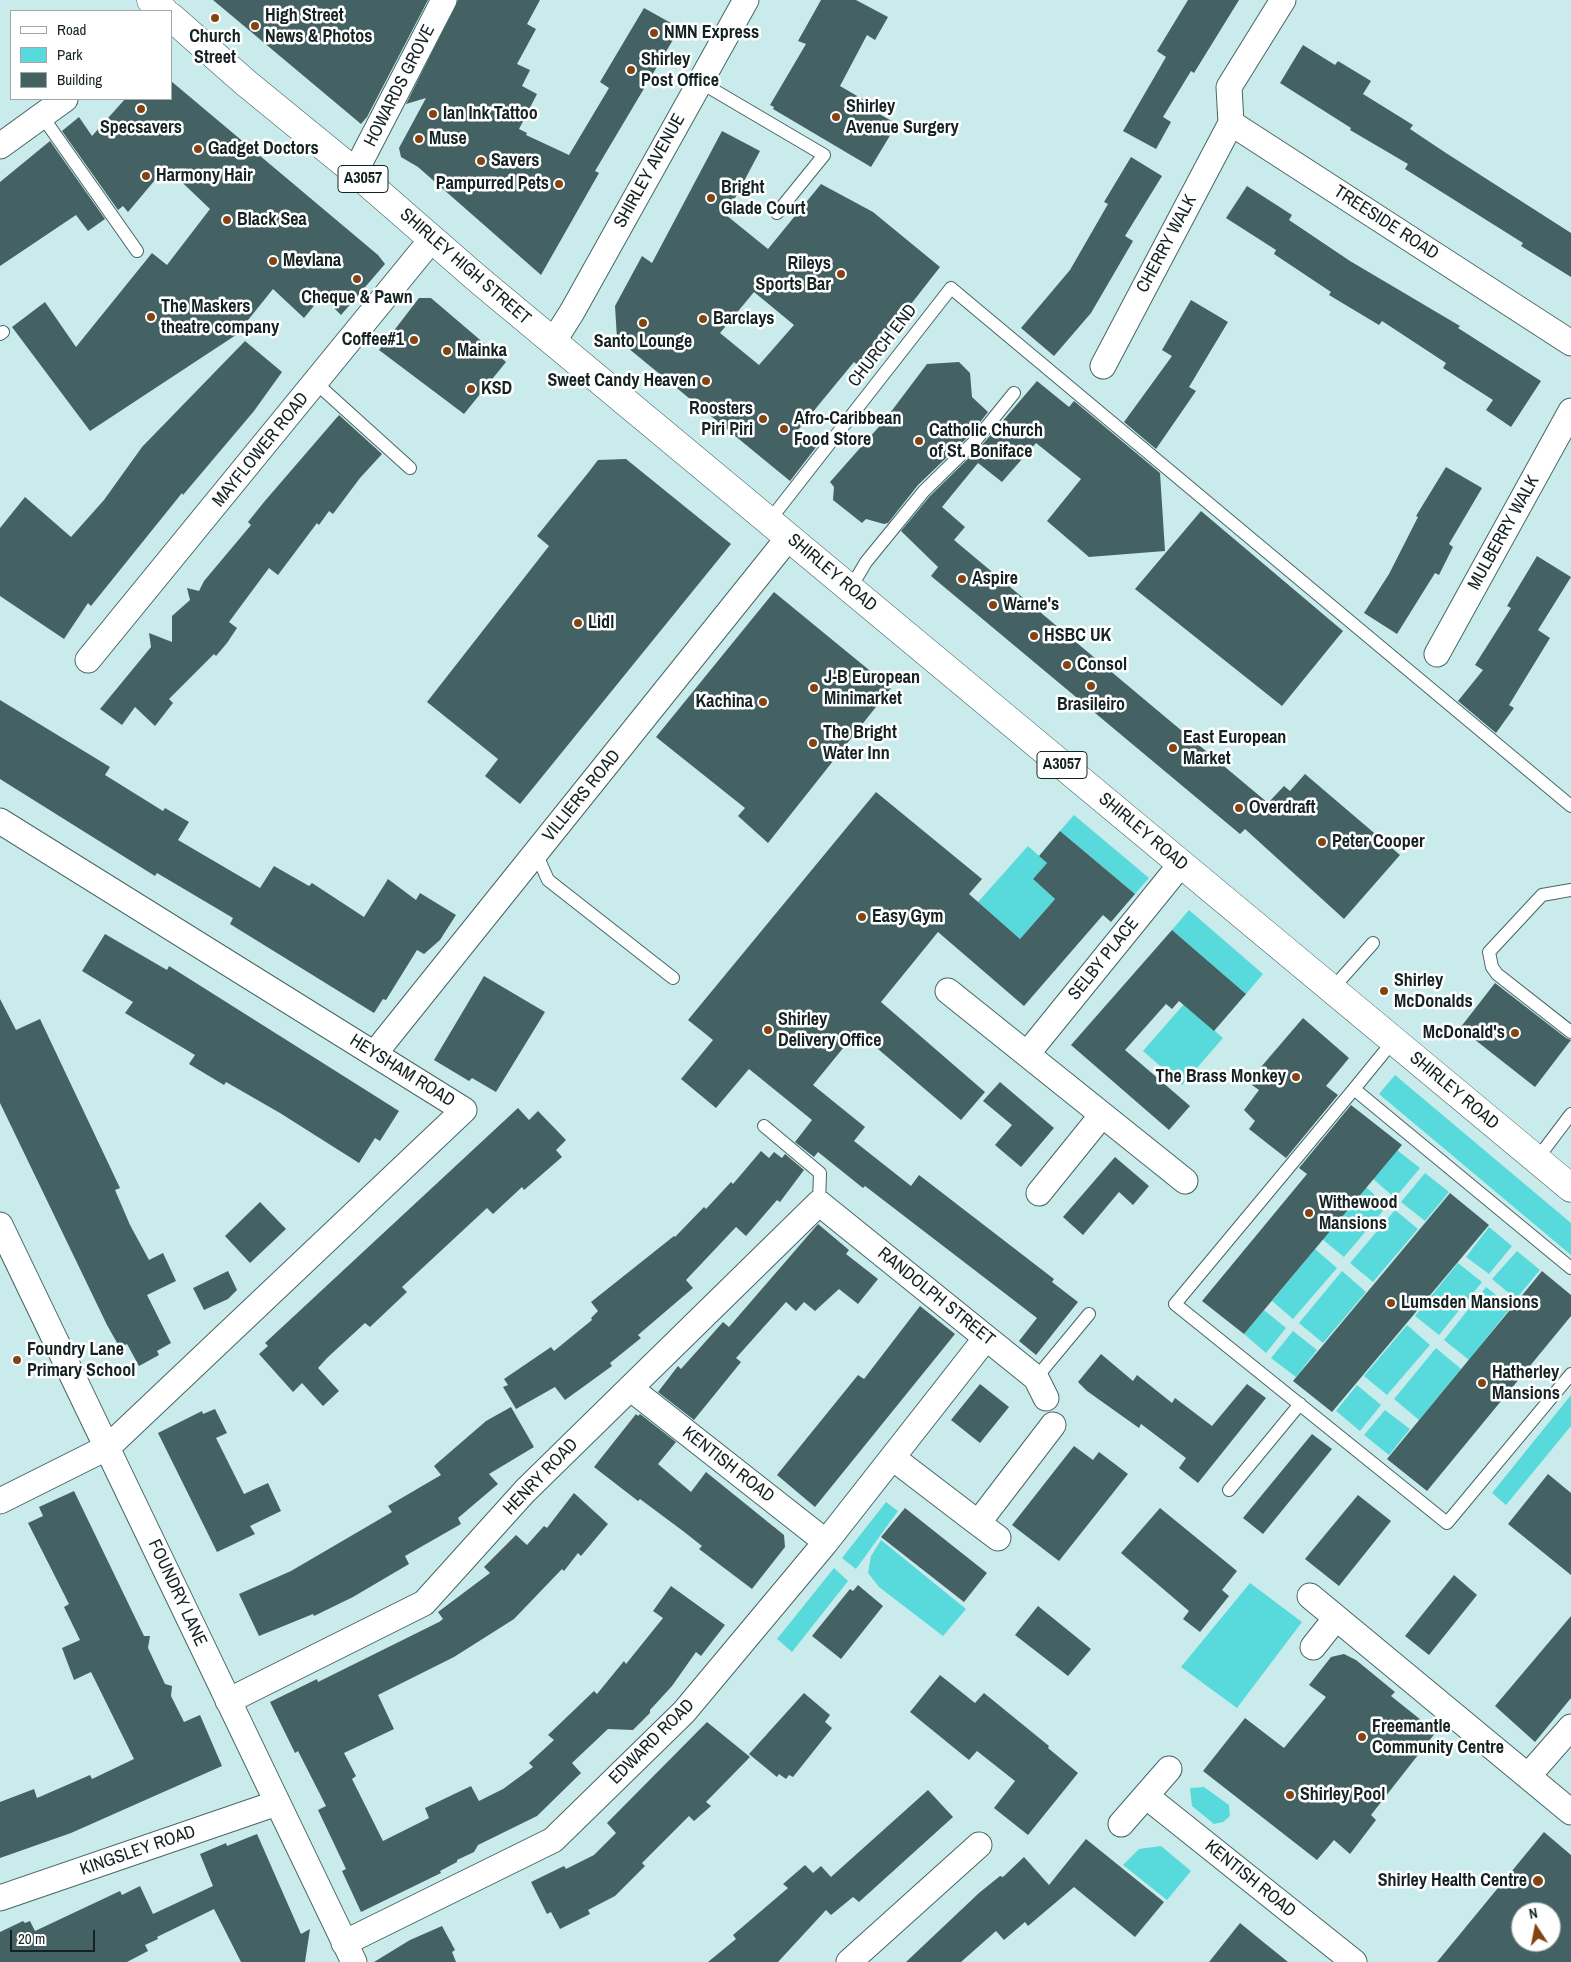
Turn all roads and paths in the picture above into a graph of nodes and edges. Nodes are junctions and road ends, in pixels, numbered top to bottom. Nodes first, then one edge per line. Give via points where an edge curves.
1 (151, 0) edge
2 (444, 0) edge
3 (1283, 0) edge
4 (739, 2) edge
5 (162, 10) edge
6 (172, 20) edge
7 (700, 82) junction
8 (65, 100) edge
9 (42, 116) junction
10 (1232, 123) junction
11 (0, 146) edge
12 (356, 172) junction
13 (777, 213) dead end
14 (432, 239) junction
15 (137, 251) dead end
16 (553, 342) junction
17 (1571, 344) edge
18 (1103, 366) dead end
19 (316, 383) junction
20 (1014, 393) dead end
21 (1571, 411) edge
22 (410, 468) dead end
23 (779, 529) junction
24 (850, 589) junction
25 (1438, 654) dead end
26 (88, 660) dead end
27 (1571, 806) edge
28 (0, 821) edge
29 (536, 853) junction
30 (1181, 864) junction
31 (1571, 890) edge
32 (1373, 943) dead end
33 (674, 978) dead end
34 (1332, 989) junction
35 (948, 991) dead end
36 (1571, 1032) edge
37 (1394, 1040) junction
38 (375, 1053) junction
39 (1027, 1054) junction
40 (1354, 1089) junction
41 (1571, 1114) edge
42 (1102, 1115) junction
43 (764, 1126) dead end
44 (1537, 1160) junction
45 (1185, 1181) dead end
46 (1571, 1188) edge
47 (1039, 1192) dead end
48 (819, 1202) junction
49 (0, 1225) edge
50 (1571, 1268) edge
51 (1088, 1314) dead end
52 (986, 1338) junction
53 (1571, 1374) edge
54 (630, 1388) junction
55 (1041, 1388) joint
56 (1300, 1404) junction
57 (1053, 1425) dead end
58 (108, 1447) junction
59 (893, 1458) junction
60 (1230, 1490) dead end
61 (0, 1500) edge
62 (978, 1524) junction
63 (998, 1538) dead end
64 (826, 1542) junction
65 (1310, 1596) dead end
66 (1336, 1618) junction
67 (1313, 1647) dead end
68 (228, 1701) junction
69 (1571, 1727) edge
70 (1169, 1769) dead end
71 (1528, 1776) junction
72 (1146, 1796) junction
73 (277, 1804) junction
74 (1571, 1812) edge
75 (1121, 1824) dead end
76 (979, 1845) dead end
77 (0, 1898) edge
78 (349, 1952) edge
79 (849, 1962) edge
80 (1354, 1962) edge

1 - 5 main road, SHIRLEY HIGH STREET / A3057
2 - 12 street, HOWARDS GROVE
3 - 10 street via 1230,87
4 - 7 street, SHIRLEY AVENUE
6 - 12 main road, SHIRLEY HIGH STREET / A3057
7 - 13 lane via 824,155
7 - 16 street, SHIRLEY AVENUE
8 - 9 street
9 - 11 street
9 - 15 lane
10 - 17 street, TREESIDE ROAD
10 - 18 street, CHERRY WALK
12 - 14 main road, SHIRLEY HIGH STREET / A3057
14 - 16 main road, SHIRLEY HIGH STREET / A3057
14 - 19 street, MAYFLOWER ROAD
16 - 23 main road, SHIRLEY ROAD / A3057
19 - 22 lane
19 - 26 street, MAYFLOWER ROAD
20 - 24 lane via 976,440 904,514 866,562
21 - 25 street, MULBERRY WALK
23 - 24 main road, SHIRLEY ROAD / A3057
23 - 27 lane, CHURCH END via 951,288
23 - 29 street, VILLIERS ROAD
24 - 30 main road, SHIRLEY ROAD / A3057
28 - 38 street, HEYSHAM ROAD
29 - 33 lane via 548,880
29 - 38 street, VILLIERS ROAD
30 - 34 main road, SHIRLEY ROAD / A3057
30 - 39 street, SELBY PLACE
31 - 36 lane via 1542,895 1489,952 1492,967 1498,974
32 - 34 lane
34 - 37 main road, SHIRLEY ROAD / A3057
35 - 39 street
37 - 40 lane
37 - 44 main road, SHIRLEY ROAD / A3057
38 - 58 street, HEYSHAM ROAD via 464,1110
39 - 42 street
40 - 50 lane
40 - 56 lane via 1175,1304
41 - 44 lane
42 - 45 street
42 - 47 street
43 - 48 lane via 820,1173
44 - 46 main road, SHIRLEY ROAD / A3057
48 - 52 street, RANDOLPH STREET
48 - 54 street, HENRY ROAD
49 - 58 street, FOUNDRY LANE
51 - 55 lane
52 - 55 street, RANDOLPH STREET
52 - 59 street, EDWARD ROAD
53 - 56 lane via 1447,1523
54 - 64 street, KENTISH ROAD
54 - 68 street, HENRY ROAD via 525,1490 424,1603
56 - 60 lane
57 - 62 street
58 - 61 street
58 - 68 street, FOUNDRY LANE
59 - 62 street
59 - 64 street, EDWARD ROAD
62 - 63 street
64 - 78 street, EDWARD ROAD via 684,1712 553,1840
65 - 66 street
66 - 67 street
66 - 71 street
68 - 73 street, FOUNDRY LANE
69 - 71 street
70 - 72 street
71 - 74 street
72 - 75 street
72 - 80 street, KENTISH ROAD
73 - 77 street, KINGSLEY ROAD
73 - 78 street, FOUNDRY LANE
76 - 79 street

